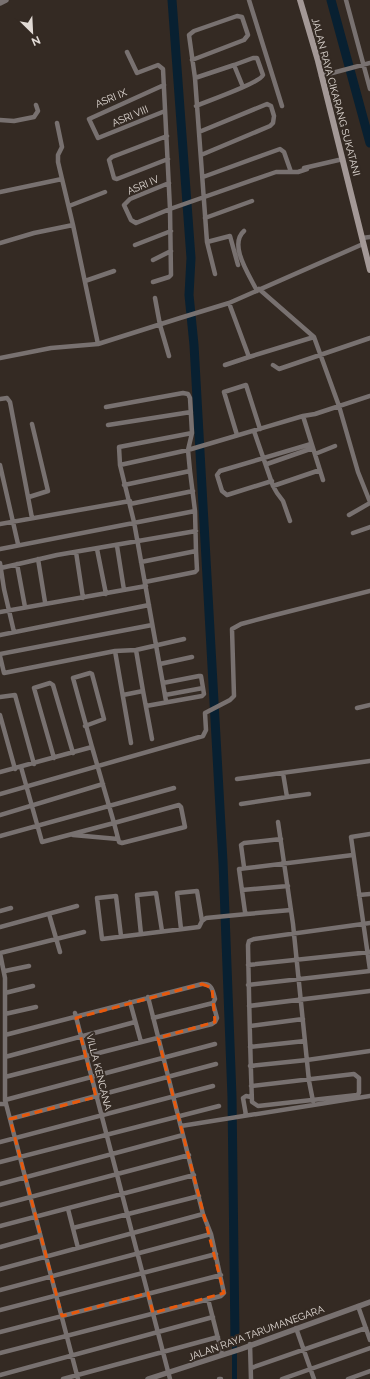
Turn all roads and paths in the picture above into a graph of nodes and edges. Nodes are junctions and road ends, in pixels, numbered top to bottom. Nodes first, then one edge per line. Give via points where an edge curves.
1 (6, 0) edge
2 (249, 0) edge
3 (300, 0) edge
4 (346, 0) edge
5 (0, 3) edge
6 (127, 52) dead end
7 (192, 60) junction
8 (370, 63) edge
9 (234, 65) junction
10 (363, 65) junction
11 (321, 76) junction
12 (195, 78) junction
13 (164, 85) junction
14 (243, 87) junction
15 (370, 90) edge
16 (36, 105) dead end
17 (196, 106) junction
18 (282, 106) dead end
19 (165, 111) junction
20 (0, 120) edge
21 (57, 123) dead end
22 (199, 132) junction
23 (167, 136) junction
24 (101, 138) joint
25 (201, 155) junction
26 (168, 159) junction
27 (343, 160) junction
28 (294, 172) junction
29 (202, 177) junction
30 (62, 179) junction
31 (169, 183) junction
32 (0, 192) edge
33 (105, 192) dead end
34 (204, 198) junction
35 (252, 202) dead end
36 (69, 206) junction
37 (170, 209) junction
38 (205, 218) junction
39 (73, 225) junction
40 (171, 231) junction
41 (244, 231) dead end
42 (370, 237) edge
43 (363, 241) junction
44 (207, 242) junction
45 (0, 243) edge
46 (135, 245) dead end
47 (171, 251) junction
48 (153, 260) dead end
49 (238, 265) dead end
50 (370, 270) edge
51 (114, 271) dead end
52 (215, 274) dead end
53 (85, 281) junction
54 (153, 282) dead end
55 (258, 290) junction
56 (155, 298) dead end
57 (229, 303) junction
58 (160, 325) junction
59 (314, 337) junction
60 (370, 338) edge
61 (98, 344) junction
62 (322, 355) junction
63 (169, 356) dead end
64 (248, 357) junction
65 (0, 358) edge
66 (224, 365) dead end
67 (273, 365) dead end
68 (370, 396) edge
69 (0, 399) edge
70 (106, 406) dead end
71 (339, 406) junction
72 (191, 412) junction
73 (303, 416) junction
74 (32, 424) dead end
75 (108, 425) dead end
76 (260, 429) junction
77 (254, 431) junction
78 (192, 433) junction
79 (237, 435) junction
80 (312, 446) junction
81 (335, 446) dead end
82 (188, 450) junction
83 (315, 454) junction
84 (265, 459) junction
85 (0, 464) edge
86 (267, 464) junction
87 (120, 465) junction
88 (320, 470) junction
89 (190, 471) junction
90 (324, 480) dead end
91 (273, 483) junction
92 (124, 485) junction
93 (193, 491) junction
94 (29, 497) junction
95 (130, 502) junction
96 (370, 502) edge
97 (195, 511) junction
98 (349, 515) dead end
99 (32, 518) junction
100 (290, 521) dead end
101 (12, 522) junction
102 (134, 522) junction
103 (0, 524) edge
104 (370, 527) edge
105 (196, 531) junction
106 (353, 533) dead end
107 (138, 542) junction
108 (18, 544) junction
109 (117, 546) junction
110 (0, 549) edge
111 (97, 549) junction
112 (196, 550) junction
113 (76, 552) junction
114 (38, 559) junction
115 (140, 562) junction
116 (18, 564) junction
117 (1, 568) edge
118 (145, 584) junction
119 (2, 590) edge
120 (124, 590) junction
121 (370, 591) edge
122 (106, 594) junction
123 (83, 598) junction
124 (45, 602) junction
125 (149, 605) junction
126 (26, 607) junction
127 (8, 610) junction
128 (0, 612) edge
129 (152, 625) junction
130 (14, 632) junction
131 (0, 635) edge
132 (184, 639) dead end
133 (157, 645) junction
134 (136, 650) junction
135 (115, 651) junction
136 (0, 655) edge
137 (192, 657) dead end
138 (160, 664) junction
139 (2, 673) edge
140 (163, 683) junction
141 (203, 688) junction
142 (143, 691) junction
143 (123, 695) junction
144 (165, 695) junction
145 (0, 697) edge
146 (166, 701) junction
147 (370, 705) edge
148 (146, 706) junction
149 (357, 708) dead end
150 (0, 715) edge
151 (85, 726) junction
152 (152, 739) dead end
153 (132, 743) dead end
154 (92, 747) junction
155 (73, 753) junction
156 (54, 758) junction
157 (370, 761) edge
158 (34, 764) junction
159 (97, 766) junction
160 (21, 767) junction
161 (15, 768) junction
162 (0, 772) edge
163 (283, 773) junction
164 (237, 779) dead end
165 (103, 784) junction
166 (25, 787) junction
167 (174, 788) dead end
168 (0, 794) edge
169 (309, 794) dead end
170 (287, 797) junction
171 (241, 804) dead end
172 (31, 806) junction
173 (109, 806) junction
174 (0, 815) edge
175 (278, 822) dead end
176 (114, 823) junction
177 (37, 825) junction
178 (370, 834) edge
179 (70, 835) junction
180 (0, 836) edge
181 (118, 839) junction
182 (281, 839) junction
183 (353, 855) junction
184 (284, 862) junction
185 (244, 867) junction
186 (288, 886) junction
187 (242, 890) junction
188 (370, 894) edge
189 (359, 895) junction
190 (77, 906) dead end
191 (11, 908) dead end
192 (291, 910) junction
193 (0, 911) edge
194 (49, 914) junction
195 (247, 914) junction
196 (202, 921) junction
197 (370, 923) edge
198 (364, 924) junction
199 (0, 927) edge
200 (181, 929) junction
201 (162, 931) junction
202 (84, 932) dead end
203 (141, 934) junction
204 (294, 934) junction
205 (121, 936) junction
206 (55, 939) junction
207 (60, 952) dead end
208 (369, 952) edge
209 (0, 953) edge
210 (297, 959) junction
211 (248, 965) junction
212 (29, 966) dead end
213 (5, 971) junction
214 (370, 971) edge
215 (299, 978) junction
216 (248, 984) junction
217 (33, 986) dead end
218 (370, 991) edge
219 (5, 994) junction
220 (148, 997) junction
221 (301, 1001) junction
222 (130, 1002) junction
223 (213, 1003) junction
224 (249, 1006) junction
225 (36, 1007) dead end
226 (5, 1014) junction
227 (76, 1015) junction
228 (153, 1018) junction
229 (303, 1019) junction
230 (135, 1022) junction
231 (250, 1026) junction
232 (5, 1035) junction
233 (81, 1037) junction
234 (158, 1038) junction
235 (305, 1041) junction
236 (141, 1042) junction
237 (214, 1044) dead end
238 (250, 1047) junction
239 (370, 1051) edge
240 (86, 1056) junction
241 (5, 1057) junction
242 (163, 1057) junction
243 (307, 1060) junction
244 (216, 1064) dead end
245 (250, 1066) junction
246 (91, 1076) junction
247 (5, 1077) junction
248 (168, 1077) junction
249 (309, 1081) junction
250 (214, 1086) dead end
251 (251, 1086) junction
252 (370, 1096) edge
253 (96, 1097) junction
254 (251, 1097) junction
255 (174, 1098) junction
256 (313, 1100) junction
257 (6, 1102) junction
258 (0, 1104) edge
259 (219, 1106) dead end
260 (101, 1115) junction
261 (245, 1115) junction
262 (178, 1117) junction
263 (10, 1119) junction
264 (181, 1126) junction
265 (106, 1135) junction
266 (183, 1135) junction
267 (15, 1138) junction
268 (0, 1142) edge
269 (111, 1154) junction
270 (189, 1155) junction
271 (20, 1157) junction
272 (0, 1162) edge
273 (117, 1174) junction
274 (194, 1175) junction
275 (25, 1177) junction
276 (0, 1184) edge
277 (122, 1194) junction
278 (199, 1196) junction
279 (30, 1197) junction
280 (0, 1205) edge
281 (68, 1209) junction
282 (128, 1214) junction
283 (203, 1214) junction
284 (36, 1217) junction
285 (0, 1226) edge
286 (73, 1228) junction
287 (133, 1232) junction
288 (211, 1234) junction
289 (40, 1236) junction
290 (0, 1247) edge
291 (78, 1248) junction
292 (137, 1254) junction
293 (216, 1254) junction
294 (45, 1256) junction
295 (0, 1269) edge
296 (143, 1273) junction
297 (221, 1275) junction
298 (51, 1277) junction
299 (0, 1290) edge
300 (148, 1293) junction
301 (56, 1295) junction
302 (208, 1299) junction
303 (370, 1302) edge
304 (358, 1306) junction
305 (0, 1310) edge
306 (154, 1313) junction
307 (62, 1316) junction
308 (213, 1317) junction
309 (296, 1328) junction
310 (366, 1328) junction
311 (0, 1332) edge
312 (158, 1332) junction
313 (66, 1336) junction
314 (218, 1337) junction
315 (370, 1340) edge
316 (250, 1344) junction
317 (370, 1348) edge
318 (304, 1350) junction
319 (164, 1352) junction
320 (0, 1353) edge
321 (222, 1354) junction
322 (72, 1355) junction
323 (251, 1368) junction
324 (311, 1369) junction
325 (370, 1371) edge
326 (0, 1375) edge
327 (170, 1376) edge
328 (77, 1377) edge
329 (63, 1379) edge
330 (148, 1379) edge
331 (251, 1379) edge
332 (282, 1379) edge
333 (314, 1379) edge
334 (348, 1379) edge

1 - 5 street
2 - 18 street
3 - 11 main road, JALAN RAYA CIKARANG SUKATANI
4 - 10 street
6 - 13 street via 137,73 158,64 162,66
7 - 7 street via 244,40 248,35 242,17 237,16 190,33
7 - 12 street
8 - 10 street
9 - 12 street
9 - 14 street
9 - 14 street via 253,58 259,61 263,77
10 - 11 street
10 - 15 street
11 - 27 main road, JALAN RAYA CIKARANG SUKATANI
12 - 17 street
13 - 19 street
13 - 24 street, ASRI IX via 90,117 89,123 96,137
14 - 17 street
16 - 20 street via 38,111 34,117 14,121
17 - 22 street
19 - 23 street
19 - 24 street, ASRI VIII
21 - 30 street via 62,147 58,162
22 - 25 street
22 - 25 street via 267,104 271,106 274,116 270,126
23 - 26 street
23 - 26 street via 109,160 114,178 117,179
25 - 29 street
26 - 31 street
27 - 28 street
27 - 43 main road, JALAN RAYA CIKARANG SUKATANI
28 - 29 street via 280,149
28 - 34 street via 276,172
29 - 34 street
30 - 32 street
30 - 36 street
31 - 37 street
31 - 37 street, ASRI IV via 125,202 124,205 130,220 136,223
33 - 36 street
34 - 37 street
34 - 38 street
35 - 38 street
36 - 39 street
37 - 40 street
38 - 44 street
39 - 45 street via 34,232
39 - 53 street
40 - 46 street
40 - 47 street
41 - 55 street via 238,240 238,251
42 - 43 street
43 - 50 main road, JALAN RAYA CIKARANG SUKATANI
43 - 55 street
44 - 49 street via 230,236
44 - 52 street
47 - 48 street
47 - 54 street via 171,275
51 - 53 street
53 - 61 street
55 - 57 street
55 - 59 street
56 - 58 street
57 - 58 street
57 - 64 street
58 - 61 street
58 - 63 street
59 - 62 street
59 - 64 street
60 - 62 street
61 - 65 street via 51,348
62 - 67 street via 278,369
62 - 71 street
64 - 66 street
68 - 71 street
69 - 94 street via 7,398 10,402
70 - 72 street via 183,393 188,394 190,398
71 - 73 street
71 - 96 street via 358,472
72 - 75 street
72 - 78 street
73 - 76 street
73 - 80 street
74 - 94 street via 48,491
76 - 77 street
76 - 79 street via 246,385 224,392
77 - 79 street
77 - 84 street
78 - 82 street
78 - 87 street via 119,446
79 - 82 street
80 - 83 street
80 - 84 street
80 - 86 street
81 - 83 street
82 - 87 street
82 - 89 street
83 - 88 street
84 - 86 street
84 - 91 street via 220,471 217,475 220,488 224,494 229,495
85 - 101 street
86 - 91 street
87 - 92 street
88 - 90 street
88 - 91 street
89 - 92 street
89 - 93 street
91 - 100 street
92 - 95 street
93 - 95 street
93 - 97 street
94 - 99 street
95 - 99 street
95 - 102 street
96 - 98 street
97 - 102 street
97 - 105 street
99 - 101 street
101 - 103 street
101 - 108 street
102 - 107 street
102 - 108 street
104 - 106 street
105 - 107 street
105 - 112 street
107 - 109 street
107 - 115 street
108 - 110 street
109 - 111 street
109 - 120 street
111 - 113 street
111 - 122 street
112 - 115 street
112 - 118 street via 195,572
113 - 114 street
113 - 123 street
114 - 116 street
114 - 124 street
115 - 118 street
116 - 117 street
116 - 126 street
117 - 119 street
118 - 120 street
118 - 125 street
119 - 127 street
120 - 122 street
121 - 159 street via 235,627 231,633 234,696 206,712 205,734 202,737
122 - 123 street
123 - 124 street
124 - 126 street
125 - 129 street
125 - 130 street
126 - 127 street
127 - 128 street
127 - 130 street
129 - 133 street
129 - 136 street
130 - 131 street
132 - 133 street
133 - 134 street
133 - 138 street
134 - 135 street
134 - 142 street
135 - 139 street
135 - 143 street
136 - 139 street
137 - 138 street
138 - 140 street
140 - 141 street via 201,676
140 - 144 street
141 - 144 street
141 - 146 street via 202,696
142 - 143 street
142 - 148 street
143 - 153 street
144 - 146 street
145 - 158 street via 15,695
146 - 148 street
147 - 149 street
148 - 152 street
150 - 161 street
151 - 151 street via 73,678 90,673 104,719
151 - 154 street
154 - 155 street
154 - 159 street
155 - 156 street
155 - 156 street via 53,685 50,683 34,688
156 - 158 street
157 - 163 street
158 - 160 street
159 - 165 street
159 - 166 street
160 - 161 street
160 - 166 street
161 - 162 street
163 - 164 street
163 - 170 street
165 - 172 street
165 - 173 street
166 - 168 street
166 - 172 street
167 - 173 street
169 - 170 street
170 - 171 street
172 - 174 street
172 - 177 street
173 - 176 street
173 - 177 street
175 - 182 street
176 - 179 street
176 - 181 street
176 - 181 street via 179,805 186,826 122,843
177 - 179 street via 43,842
177 - 180 street
178 - 183 street via 351,837
179 - 181 street
182 - 184 street
182 - 185 street via 241,845
183 - 184 street
183 - 189 street
184 - 185 street
184 - 186 street
185 - 187 street via 239,869
186 - 187 street
186 - 192 street
187 - 195 street
188 - 189 street
189 - 198 street
190 - 194 street
191 - 193 street
192 - 195 street
192 - 204 street
194 - 199 street
194 - 206 street
195 - 196 street
196 - 200 street via 200,927
196 - 200 street via 197,891 177,893
197 - 198 street
198 - 204 street
198 - 208 street
200 - 201 street
201 - 203 street
201 - 203 street via 156,893 137,895
202 - 206 street
203 - 205 street
204 - 210 street
204 - 211 street via 249,941
205 - 205 street via 102,939 97,898 116,896
206 - 207 street
206 - 209 street
208 - 210 street
208 - 214 street
209 - 213 street
210 - 211 street
210 - 215 street
211 - 216 street
212 - 213 street
213 - 219 street
214 - 215 street
215 - 216 street
215 - 221 street
216 - 224 street
217 - 219 street
218 - 221 street
219 - 226 street
220 - 222 street
220 - 223 street via 206,984 212,988 215,999
220 - 228 street
221 - 224 street
221 - 229 street
222 - 227 street
222 - 230 street
223 - 228 street
223 - 234 street via 217,1018 215,1022
224 - 231 street
225 - 226 street
226 - 232 street
227 - 232 street
227 - 233 street, VILLA KENCANA
228 - 234 street
229 - 231 street
229 - 235 street
230 - 233 street
230 - 236 street
231 - 238 street
232 - 241 street
233 - 240 street, VILLA KENCANA
233 - 241 street
234 - 236 street
234 - 242 street
235 - 238 street
235 - 243 street
236 - 240 street
237 - 242 street
238 - 245 street
239 - 243 street
240 - 246 street, VILLA KENCANA
240 - 247 street
241 - 247 street
242 - 246 street
242 - 248 street
243 - 245 street
243 - 249 street
244 - 248 street
245 - 251 street
246 - 253 street, VILLA KENCANA
246 - 257 street
247 - 257 street
248 - 253 street
248 - 255 street
249 - 251 street
249 - 256 street
249 - 256 street via 354,1074 359,1078 360,1089 357,1095
250 - 255 street
251 - 254 street
252 - 261 street
253 - 260 street, VILLA KENCANA
253 - 263 street
254 - 256 street via 254,1106
254 - 261 street via 244,1098
255 - 260 street
255 - 262 street
257 - 258 street
257 - 263 street
259 - 262 street
260 - 265 street, VILLA KENCANA
260 - 267 street
261 - 264 street
262 - 264 street
262 - 265 street
263 - 267 street
264 - 266 street
265 - 269 street, VILLA KENCANA
265 - 271 street
266 - 269 street
266 - 270 street
267 - 268 street
267 - 271 street
269 - 273 street, VILLA KENCANA
269 - 275 street
270 - 273 street
270 - 274 street
271 - 272 street
271 - 275 street
273 - 277 street, VILLA KENCANA
273 - 279 street
274 - 277 street
274 - 278 street
275 - 276 street
275 - 279 street
277 - 281 street
277 - 282 street, VILLA KENCANA
278 - 282 street
278 - 283 street
279 - 280 street
279 - 284 street
281 - 284 street
281 - 286 street
282 - 286 street
282 - 287 street, VILLA KENCANA
283 - 287 street
283 - 288 street
284 - 285 street
284 - 289 street
286 - 291 street
287 - 291 street
287 - 292 street, VILLA KENCANA
288 - 292 street
288 - 293 street
289 - 290 street
289 - 294 street
291 - 294 street
292 - 296 street, VILLA KENCANA
292 - 298 street
293 - 296 street
293 - 297 street
294 - 295 street
294 - 298 street
296 - 300 street, VILLA KENCANA
296 - 301 street
297 - 300 street
297 - 302 street via 224,1293 222,1296
298 - 299 street
298 - 301 street
300 - 306 street, VILLA KENCANA
300 - 307 street
301 - 305 street
301 - 307 street
302 - 306 street
302 - 308 street
303 - 304 street, JALAN RAYA TARUMANEGARA
304 - 309 street, JALAN RAYA TARUMANEGARA
304 - 310 street
306 - 312 street, VILLA KENCANA
306 - 313 street
307 - 311 street
307 - 313 street
308 - 312 street
308 - 314 street
309 - 316 street, JALAN RAYA TARUMANEGARA
309 - 318 street
310 - 315 street
310 - 318 street
312 - 319 street, VILLA KENCANA
312 - 322 street
313 - 320 street
313 - 322 street
314 - 319 street
314 - 321 street
316 - 321 street, JALAN RAYA TARUMANEGARA
316 - 323 street
317 - 324 street
318 - 323 street
318 - 324 street
319 - 327 street, VILLA KENCANA
319 - 328 street
321 - 327 street, JALAN RAYA TARUMANEGARA
322 - 326 street
322 - 328 street
323 - 331 street
324 - 332 street
324 - 333 street
325 - 334 street
327 - 330 street, JALAN RAYA TARUMANEGARA
328 - 329 street

